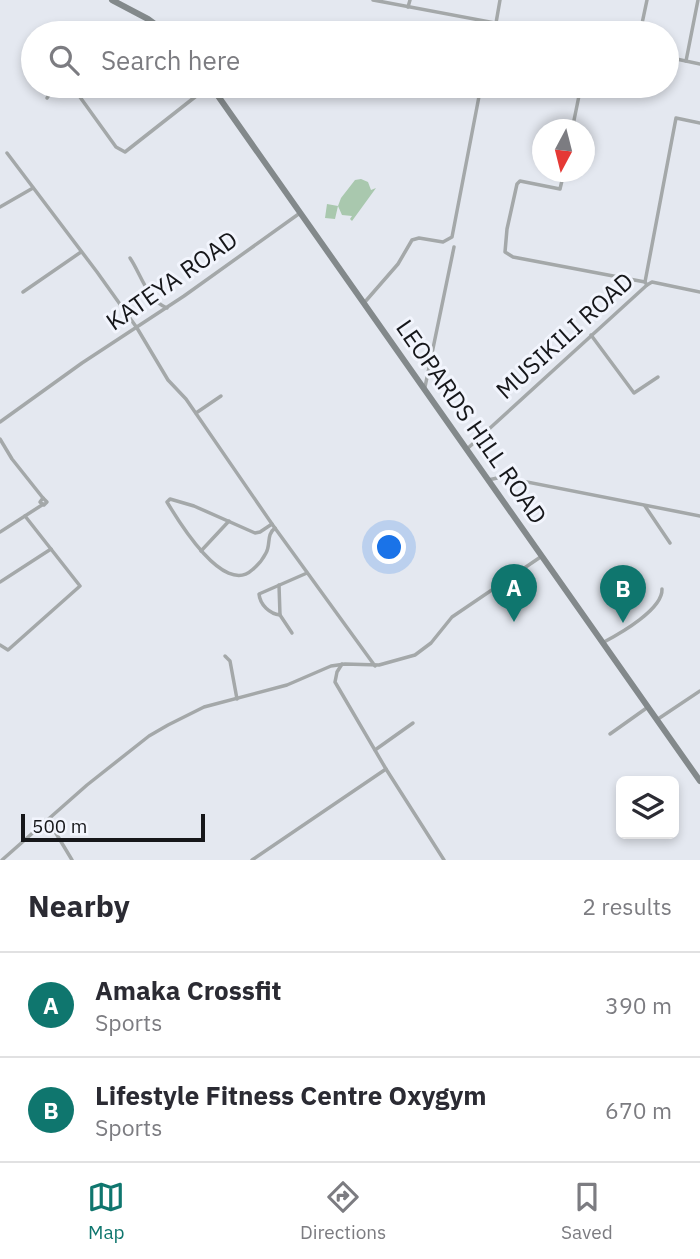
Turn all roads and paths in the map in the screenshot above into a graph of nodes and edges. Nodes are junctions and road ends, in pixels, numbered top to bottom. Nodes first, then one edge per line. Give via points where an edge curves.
1 (112, 0) edge
2 (373, 0) edge
3 (410, 0) edge
4 (500, 0) edge
5 (647, 0) edge
6 (698, 0) edge
7 (408, 7) junction
8 (151, 21) edge
9 (484, 21) edge
10 (495, 21) edge
11 (643, 21) edge
12 (679, 60) edge
13 (685, 61) junction
14 (700, 64) edge
15 (81, 98) edge
16 (195, 98) edge
17 (219, 98) edge
18 (479, 98) edge
19 (579, 98) edge
20 (574, 119) edge
21 (700, 123) edge
22 (7, 153) dead end
23 (562, 182) edge
24 (33, 188) junction
25 (0, 207) edge
26 (300, 213) junction
27 (454, 247) dead end
28 (81, 252) junction
29 (130, 258) dead end
30 (646, 283) junction
31 (23, 292) dead end
32 (700, 292) edge
33 (364, 303) junction
34 (167, 308) junction
35 (137, 328) junction
36 (591, 335) junction
37 (658, 377) dead end
38 (424, 389) junction
39 (221, 396) dead end
40 (196, 413) junction
41 (0, 422) edge
42 (0, 442) edge
43 (467, 449) junction
44 (488, 480) junction
45 (645, 506) junction
46 (25, 516) junction
47 (700, 516) edge
48 (229, 521) junction
49 (273, 526) junction
50 (0, 532) edge
51 (670, 542) dead end
52 (51, 549) junction
53 (201, 551) junction
54 (542, 556) junction
55 (308, 573) junction
56 (0, 582) edge
57 (279, 585) junction
58 (662, 589) dead end
59 (280, 615) junction
60 (292, 633) dead end
61 (603, 643) junction
62 (0, 645) edge
63 (225, 656) dead end
64 (342, 664) junction
65 (375, 666) junction
66 (700, 691) edge
67 (237, 699) junction
68 (648, 707) junction
69 (657, 720) junction
70 (413, 723) dead end
71 (610, 734) dead end
72 (375, 750) junction
73 (386, 769) junction
74 (700, 781) edge
75 (48, 820) junction
76 (2, 860) edge
77 (72, 860) edge
78 (252, 860) edge
79 (444, 860) edge

1 - 8 main road
2 - 7 street
3 - 7 street
4 - 10 street
5 - 11 street
6 - 13 street
7 - 9 street
12 - 13 street
13 - 14 street
15 - 16 street via 116,147 126,152
17 - 26 main road, LEOPARDS HILL ROAD
18 - 33 street via 452,237 443,242 412,240
19 - 20 street
21 - 30 street via 676,118
22 - 24 street
23 - 30 street via 560,189 517,184 505,252
24 - 25 street
24 - 28 street
26 - 33 main road, LEOPARDS HILL ROAD
26 - 34 street, KATEYA ROAD
27 - 38 street
28 - 31 street
28 - 35 street
29 - 34 street via 150,293
30 - 32 street, MUSIKILI ROAD
30 - 36 street, MUSIKILI ROAD
33 - 38 main road, LEOPARDS HILL ROAD
34 - 35 street, KATEYA ROAD
35 - 40 street via 168,380
35 - 41 street, KATEYA ROAD
36 - 37 street via 635,393
36 - 43 street, MUSIKILI ROAD
38 - 43 main road, LEOPARDS HILL ROAD
39 - 40 street
40 - 49 street
42 - 46 street via 42,501
43 - 44 main road, LEOPARDS HILL ROAD
44 - 45 street via 502,477
44 - 54 main road, LEOPARDS HILL ROAD
45 - 47 street
45 - 51 street
46 - 50 street
46 - 52 street
48 - 49 street via 255,533
48 - 53 street
48 - 53 street via 168,499
49 - 53 street via 265,555 245,575 224,573
49 - 55 street
52 - 56 street
52 - 62 street via 80,586 8,650
54 - 61 main road, LEOPARDS HILL ROAD
54 - 65 street via 452,617 420,653
55 - 57 street
55 - 65 street
57 - 59 street
57 - 59 street via 259,596 266,608
58 - 61 street via 661,599 640,619
59 - 60 street
61 - 68 main road, LEOPARDS HILL ROAD
63 - 67 street via 230,660
64 - 65 street
64 - 67 street
64 - 72 street via 335,682
66 - 69 street
67 - 75 street via 204,707 149,736
68 - 69 main road, LEOPARDS HILL ROAD
68 - 71 street
69 - 74 main road, LEOPARDS HILL ROAD
70 - 72 street
72 - 73 street
73 - 78 street
73 - 79 street
75 - 76 street
75 - 77 street

